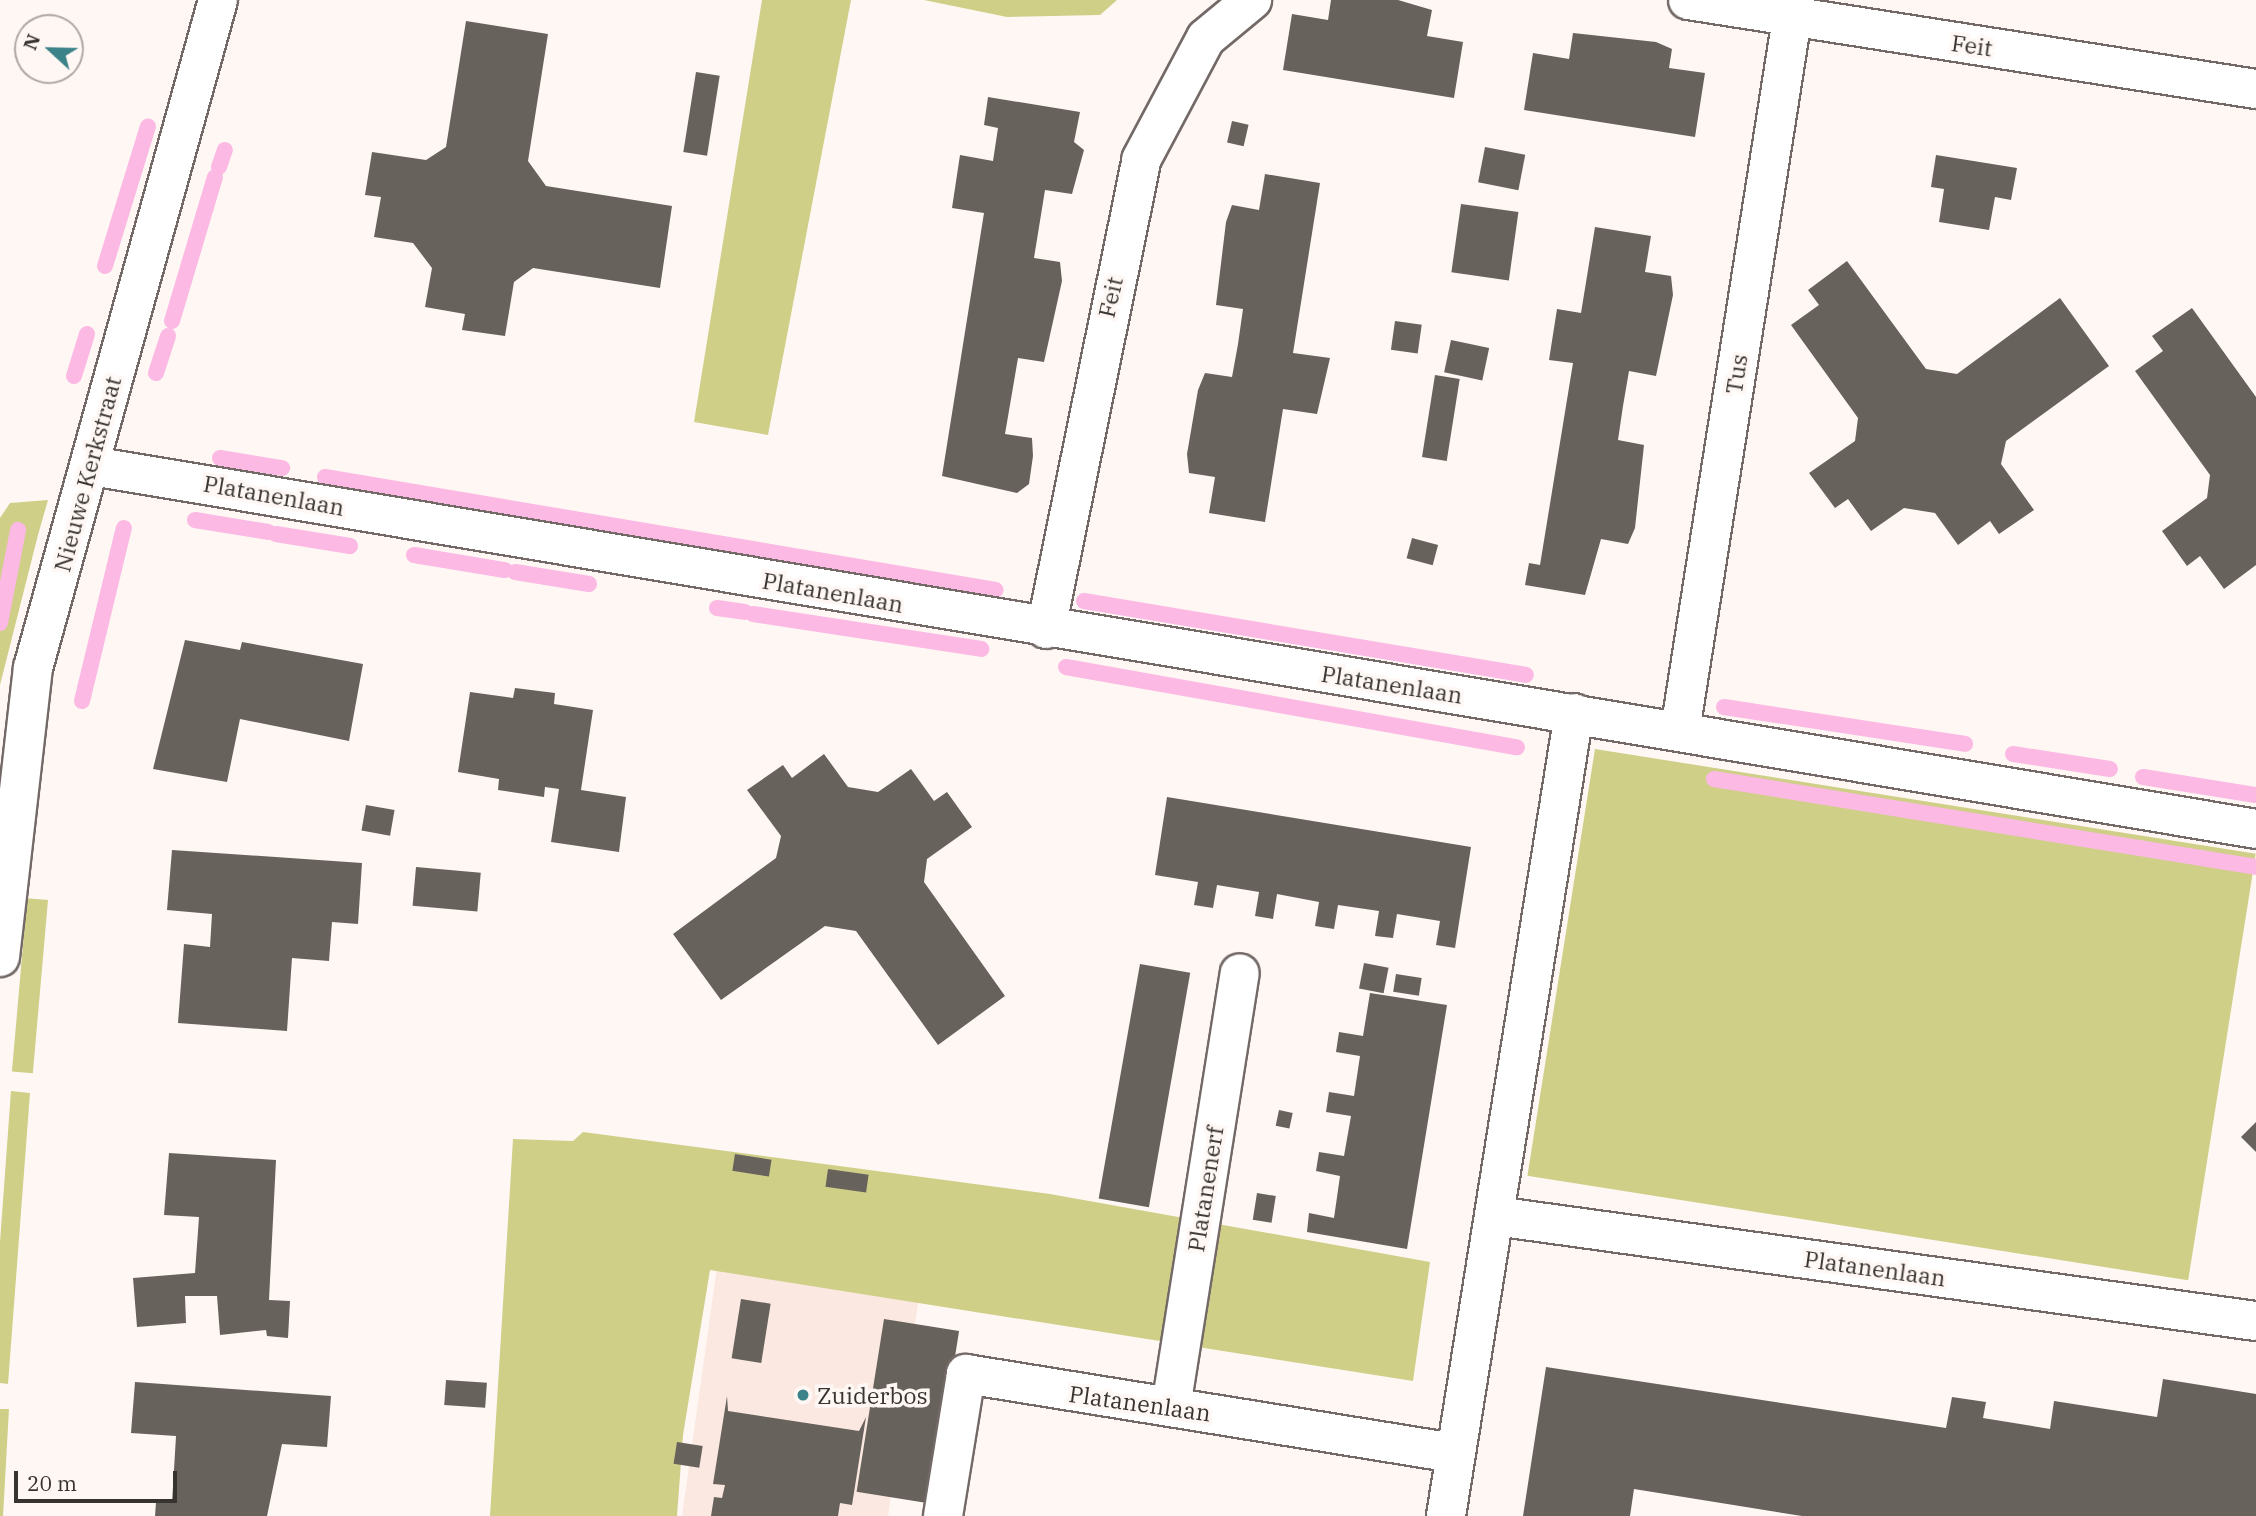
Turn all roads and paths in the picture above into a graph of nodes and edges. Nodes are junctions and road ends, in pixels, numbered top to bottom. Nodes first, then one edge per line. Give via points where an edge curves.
1 (218, 0) edge
2 (1252, 0) edge
3 (1688, 0) edge
4 (1792, 18) junction
5 (2256, 89) edge
6 (92, 466) junction
7 (1045, 629) junction
8 (1574, 713) junction
9 (1680, 731) junction
10 (2256, 829) edge
11 (0, 957) edge
12 (1240, 972) dead end
13 (1495, 1216) junction
14 (2256, 1321) edge
15 (1171, 1407) junction
16 (1456, 1453) junction
17 (943, 1516) edge
18 (1446, 1516) edge

1 - 6 street, Nieuwe Kerkstraat
2 - 7 street, Feit via 1206,38 1141,160
3 - 4 street, Feit
4 - 5 street, Feit
4 - 9 street, Tus
6 - 7 street, Platanenlaan
6 - 11 street, Nieuwe Kerkstraat via 33,668
7 - 8 street, Platanenlaan
8 - 9 street, Platanenlaan
8 - 13 street
9 - 10 street, Platanenlaan
12 - 15 street, Platanenerf
13 - 14 street, Platanenlaan
13 - 16 street
15 - 16 street, Platanenlaan
15 - 17 street, Platanenlaan via 966,1374
16 - 18 street

